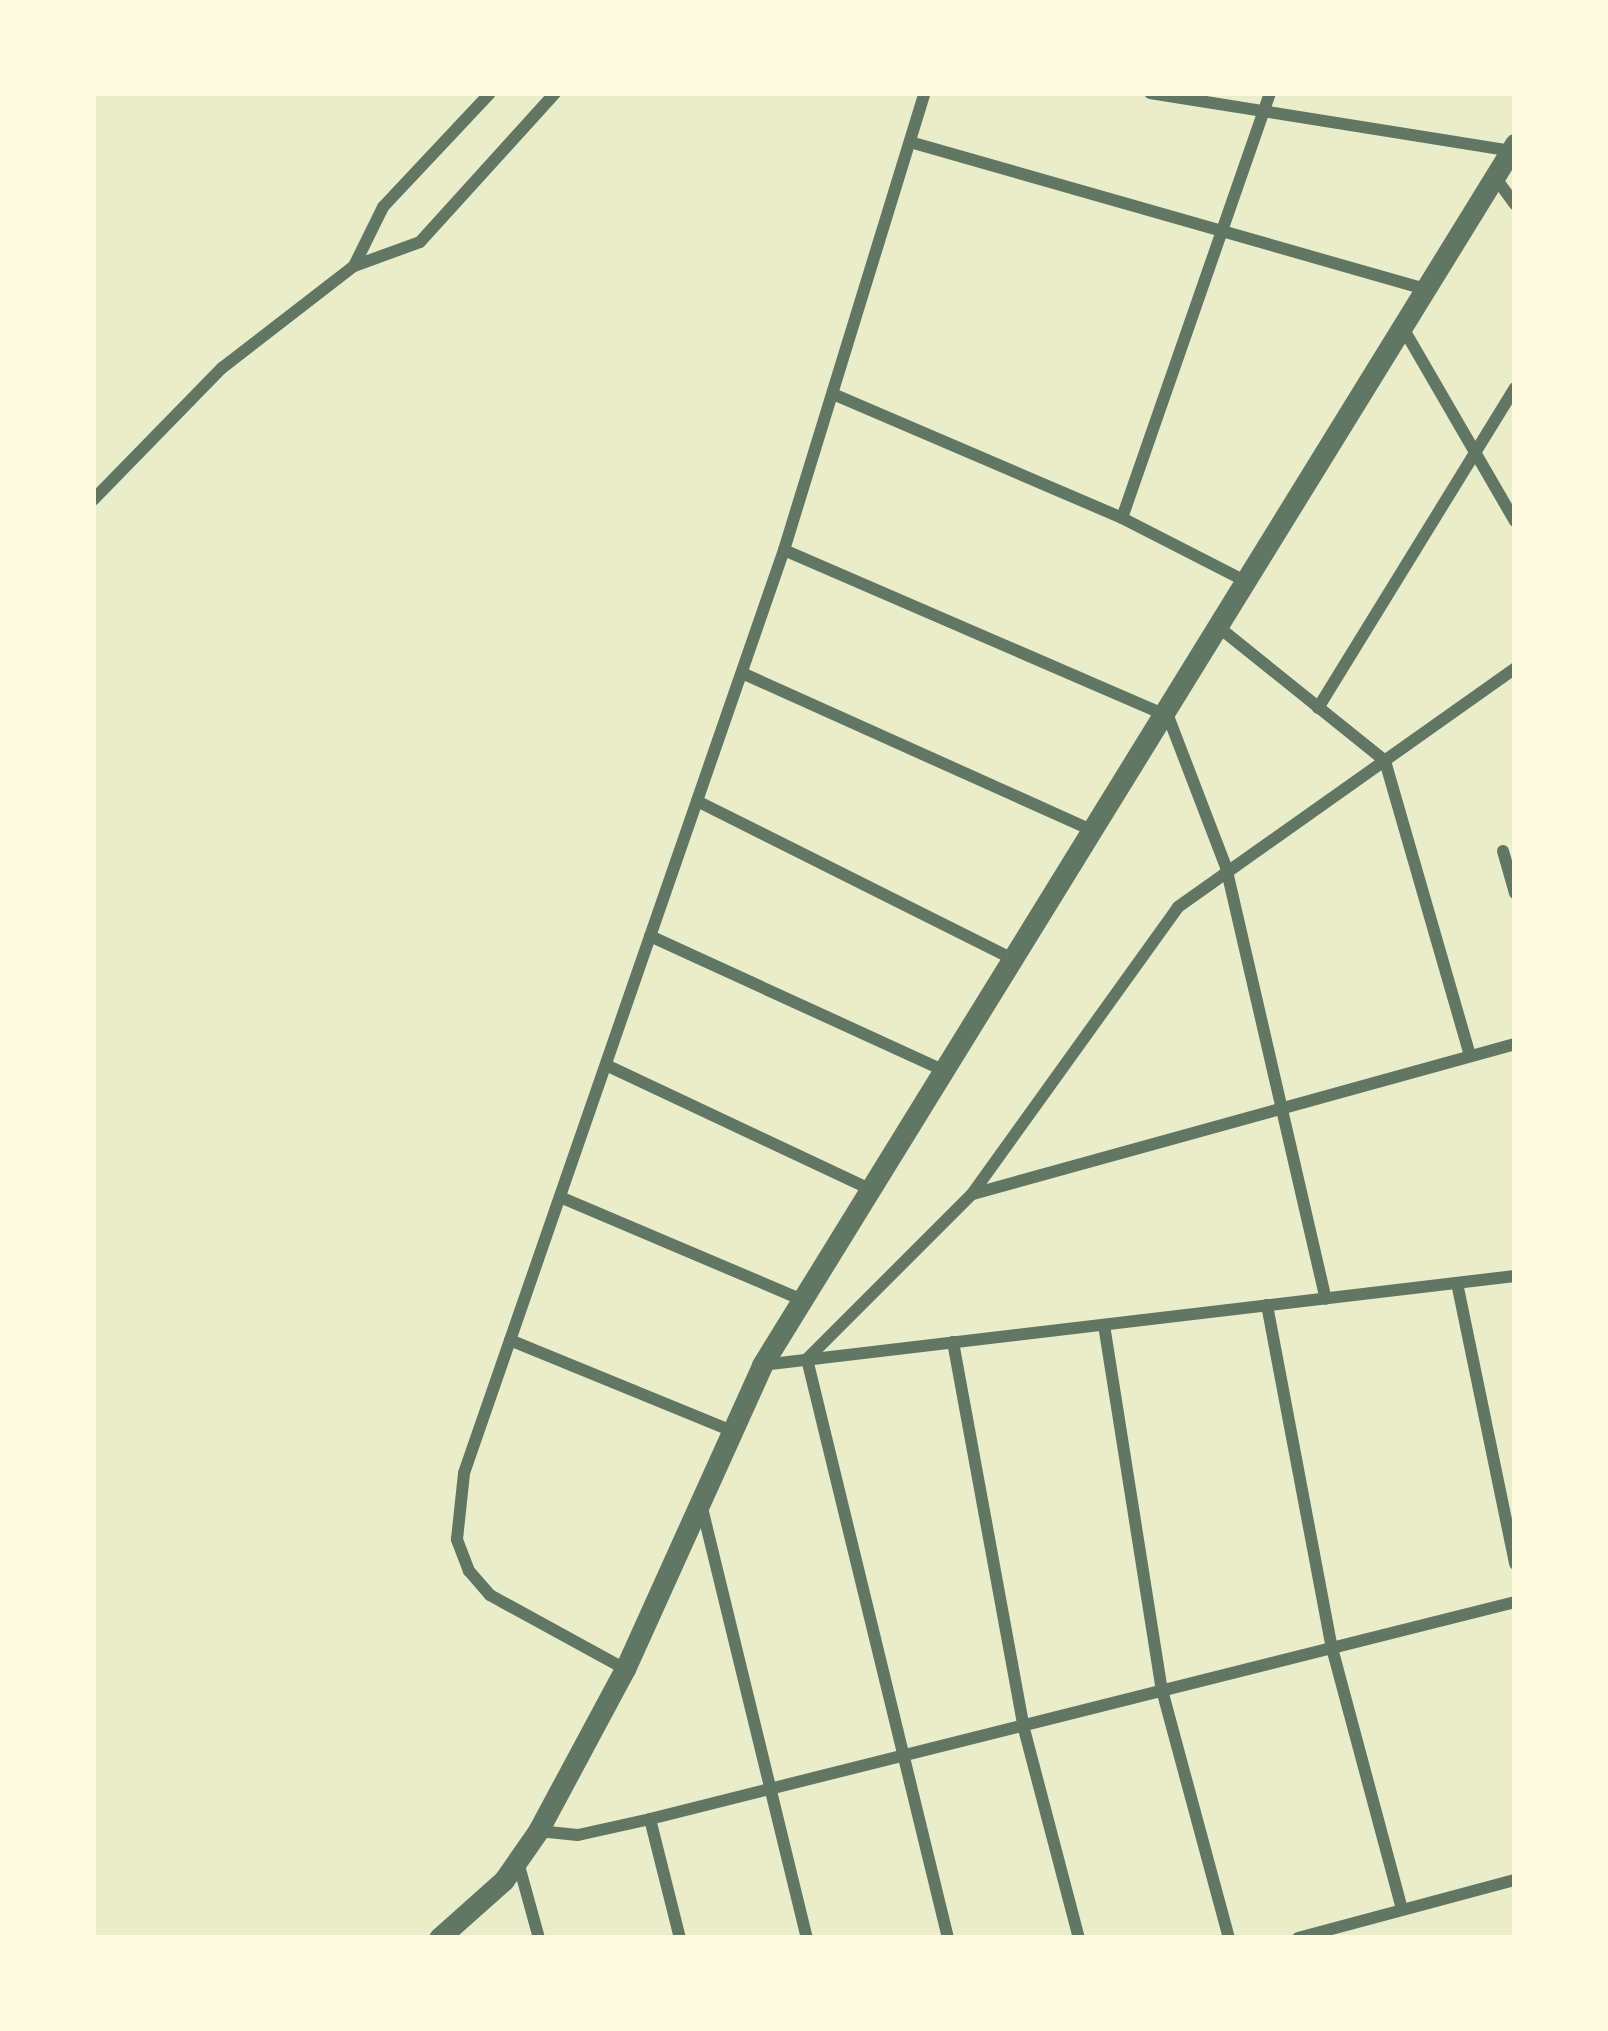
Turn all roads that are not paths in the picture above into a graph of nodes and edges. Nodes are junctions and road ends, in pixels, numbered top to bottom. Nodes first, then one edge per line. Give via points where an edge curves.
1 (490, 93) edge
2 (554, 93) edge
3 (926, 93) edge
4 (1150, 93) edge
5 (1270, 93) edge
6 (1266, 112) junction
7 (910, 142) junction
8 (1513, 147) edge
9 (1495, 177) junction
10 (1515, 205) edge
11 (1224, 232) junction
12 (354, 266) junction
13 (1426, 289) junction
14 (1403, 328) junction
15 (1515, 388) edge
16 (833, 394) junction
17 (1476, 450) junction
18 (93, 500) edge
19 (1122, 518) junction
20 (1515, 521) edge
21 (784, 550) junction
22 (1249, 583) junction
23 (1221, 629) junction
24 (1515, 668) edge
25 (742, 673) junction
26 (1318, 708) junction
27 (1168, 716) junction
28 (1385, 760) junction
29 (697, 801) junction
30 (1096, 832) junction
31 (1503, 851) dead end
32 (1226, 867) junction
33 (1515, 893) edge
34 (650, 936) junction
35 (1015, 961) junction
36 (1515, 1044) edge
37 (1470, 1055) junction
38 (606, 1065) junction
39 (946, 1072) junction
40 (1278, 1107) junction
41 (872, 1190) junction
42 (972, 1194) junction
43 (560, 1197) junction
44 (1515, 1276) edge
45 (1456, 1283) junction
46 (1326, 1299) junction
47 (803, 1300) junction
48 (1267, 1305) junction
49 (1104, 1324) junction
50 (510, 1340) junction
51 (953, 1342) junction
52 (807, 1360) junction
53 (762, 1365) junction
54 (732, 1431) junction
55 (700, 1502) junction
56 (1515, 1564) edge
57 (1515, 1601) edge
58 (1332, 1648) junction
59 (625, 1669) junction
60 (1162, 1690) junction
61 (1023, 1725) junction
62 (898, 1757) junction
63 (768, 1790) junction
64 (650, 1819) junction
65 (538, 1832) junction
66 (518, 1862) junction
67 (1515, 1880) edge
68 (1402, 1909) junction
69 (439, 1938) edge
70 (538, 1938) edge
71 (680, 1938) edge
72 (807, 1938) edge
73 (948, 1938) edge
74 (1079, 1938) edge
75 (1229, 1938) edge
76 (1298, 1938) edge

1 - 12 street via 383,207
2 - 12 street via 420,242
3 - 7 street
4 - 6 street
5 - 6 street
6 - 8 street
6 - 11 street
7 - 11 street
7 - 16 street
8 - 9 street
9 - 10 street
9 - 13 street
11 - 13 street
11 - 19 street
12 - 18 street via 222,368
13 - 14 street
14 - 17 street
14 - 22 street
15 - 17 street
16 - 19 street
16 - 21 street
17 - 20 street
17 - 26 street
19 - 22 street
21 - 25 street
21 - 27 street
22 - 23 street
23 - 26 street
23 - 27 street
24 - 28 street
25 - 29 street
25 - 30 street
26 - 28 street
27 - 30 street
27 - 32 street
28 - 32 street
28 - 37 street
29 - 34 street
29 - 35 street
30 - 35 street
31 - 33 street
32 - 40 street
32 - 42 street via 1178,907
34 - 38 street
34 - 39 street
35 - 39 street
36 - 37 street
37 - 40 street
38 - 41 street
38 - 43 street
39 - 41 street
40 - 42 street
40 - 46 street
41 - 47 street
42 - 52 street
43 - 47 street
43 - 50 street
44 - 45 street
45 - 46 street
45 - 56 street
46 - 48 street
47 - 53 street
48 - 49 street
48 - 58 street
49 - 51 street
49 - 60 street
50 - 54 street
50 - 59 street via 464,1473 457,1539 490,1594
51 - 52 street
51 - 61 street
52 - 53 street
52 - 62 street
53 - 54 street
54 - 55 street
55 - 59 street
55 - 63 street
57 - 58 street
58 - 60 street
58 - 68 street
59 - 65 street
60 - 61 street
60 - 75 street
61 - 62 street
61 - 74 street
62 - 63 street
62 - 73 street
63 - 64 street
63 - 72 street
64 - 65 street via 578,1835
64 - 71 street
65 - 66 street
66 - 69 street
66 - 70 street
67 - 68 street
68 - 76 street

